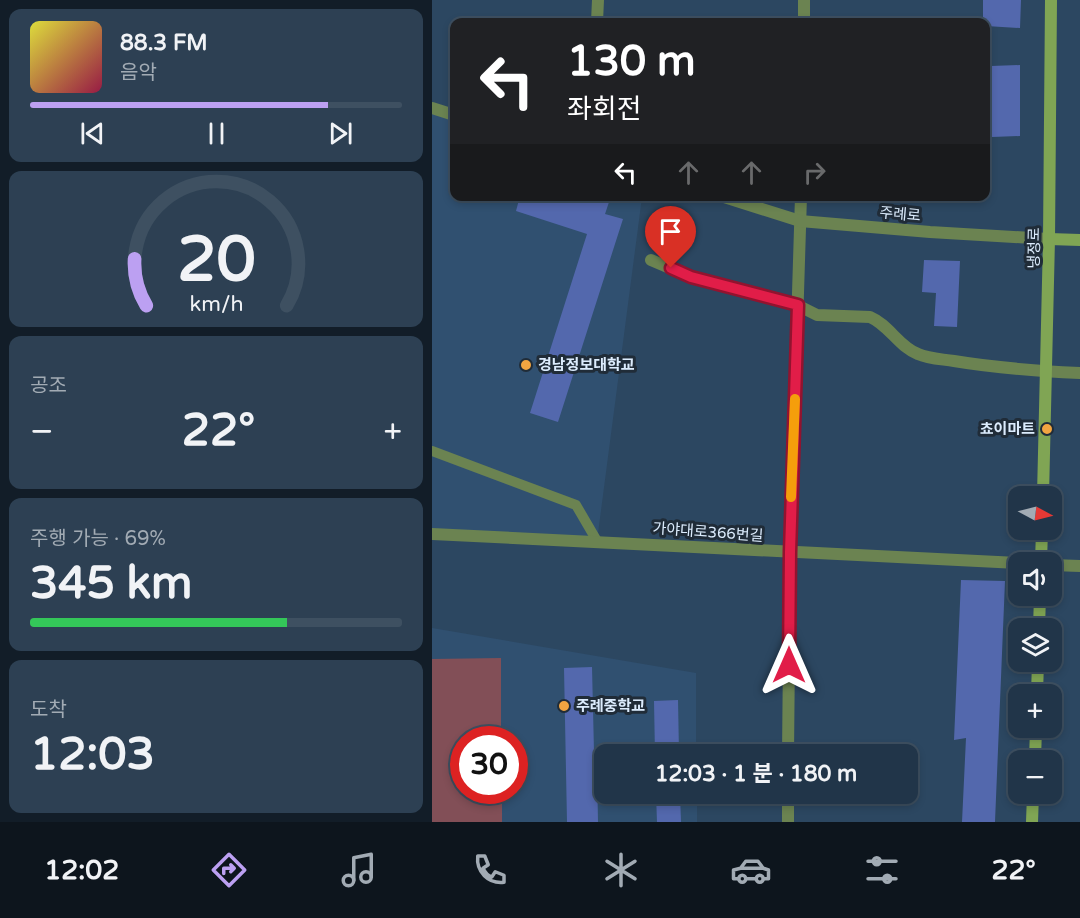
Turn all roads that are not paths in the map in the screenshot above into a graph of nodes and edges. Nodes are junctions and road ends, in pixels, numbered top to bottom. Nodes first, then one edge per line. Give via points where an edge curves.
1 (598, 0) edge
2 (804, 0) edge
3 (1052, 0) edge
4 (597, 18) edge
5 (804, 18) edge
6 (432, 108) edge
7 (450, 114) edge
8 (737, 201) edge
9 (801, 201) edge
10 (800, 221) junction
11 (1049, 240) junction
12 (1080, 240) edge
13 (651, 260) dead end
14 (798, 305) junction
15 (1046, 371) junction
16 (1080, 373) edge
17 (432, 451) edge
18 (1043, 486) edge
19 (432, 534) edge
20 (597, 541) junction
21 (790, 552) junction
22 (1008, 563) edge
23 (1062, 565) edge
24 (1080, 566) edge
25 (788, 744) edge
26 (788, 804) edge
27 (1033, 804) edge
28 (788, 822) edge
29 (1032, 822) edge

1 - 4 street
2 - 5 street
3 - 11 main road, 냉정로
6 - 7 street
8 - 10 street, 주례로
9 - 10 street
10 - 11 street, 주례로
10 - 14 street
11 - 12 main road, 주례로
11 - 15 main road, 냉정로
13 - 14 street via 691,277
14 - 15 street via 817,315 878,320 909,349 927,357
14 - 21 street
15 - 16 street
15 - 18 main road, 냉정로
17 - 20 lane via 576,505
19 - 20 street, 가야대로366번길
20 - 21 street, 가야대로366번길
21 - 22 street, 가야대로366번길
21 - 25 street
23 - 24 street
26 - 28 street
27 - 29 main road

